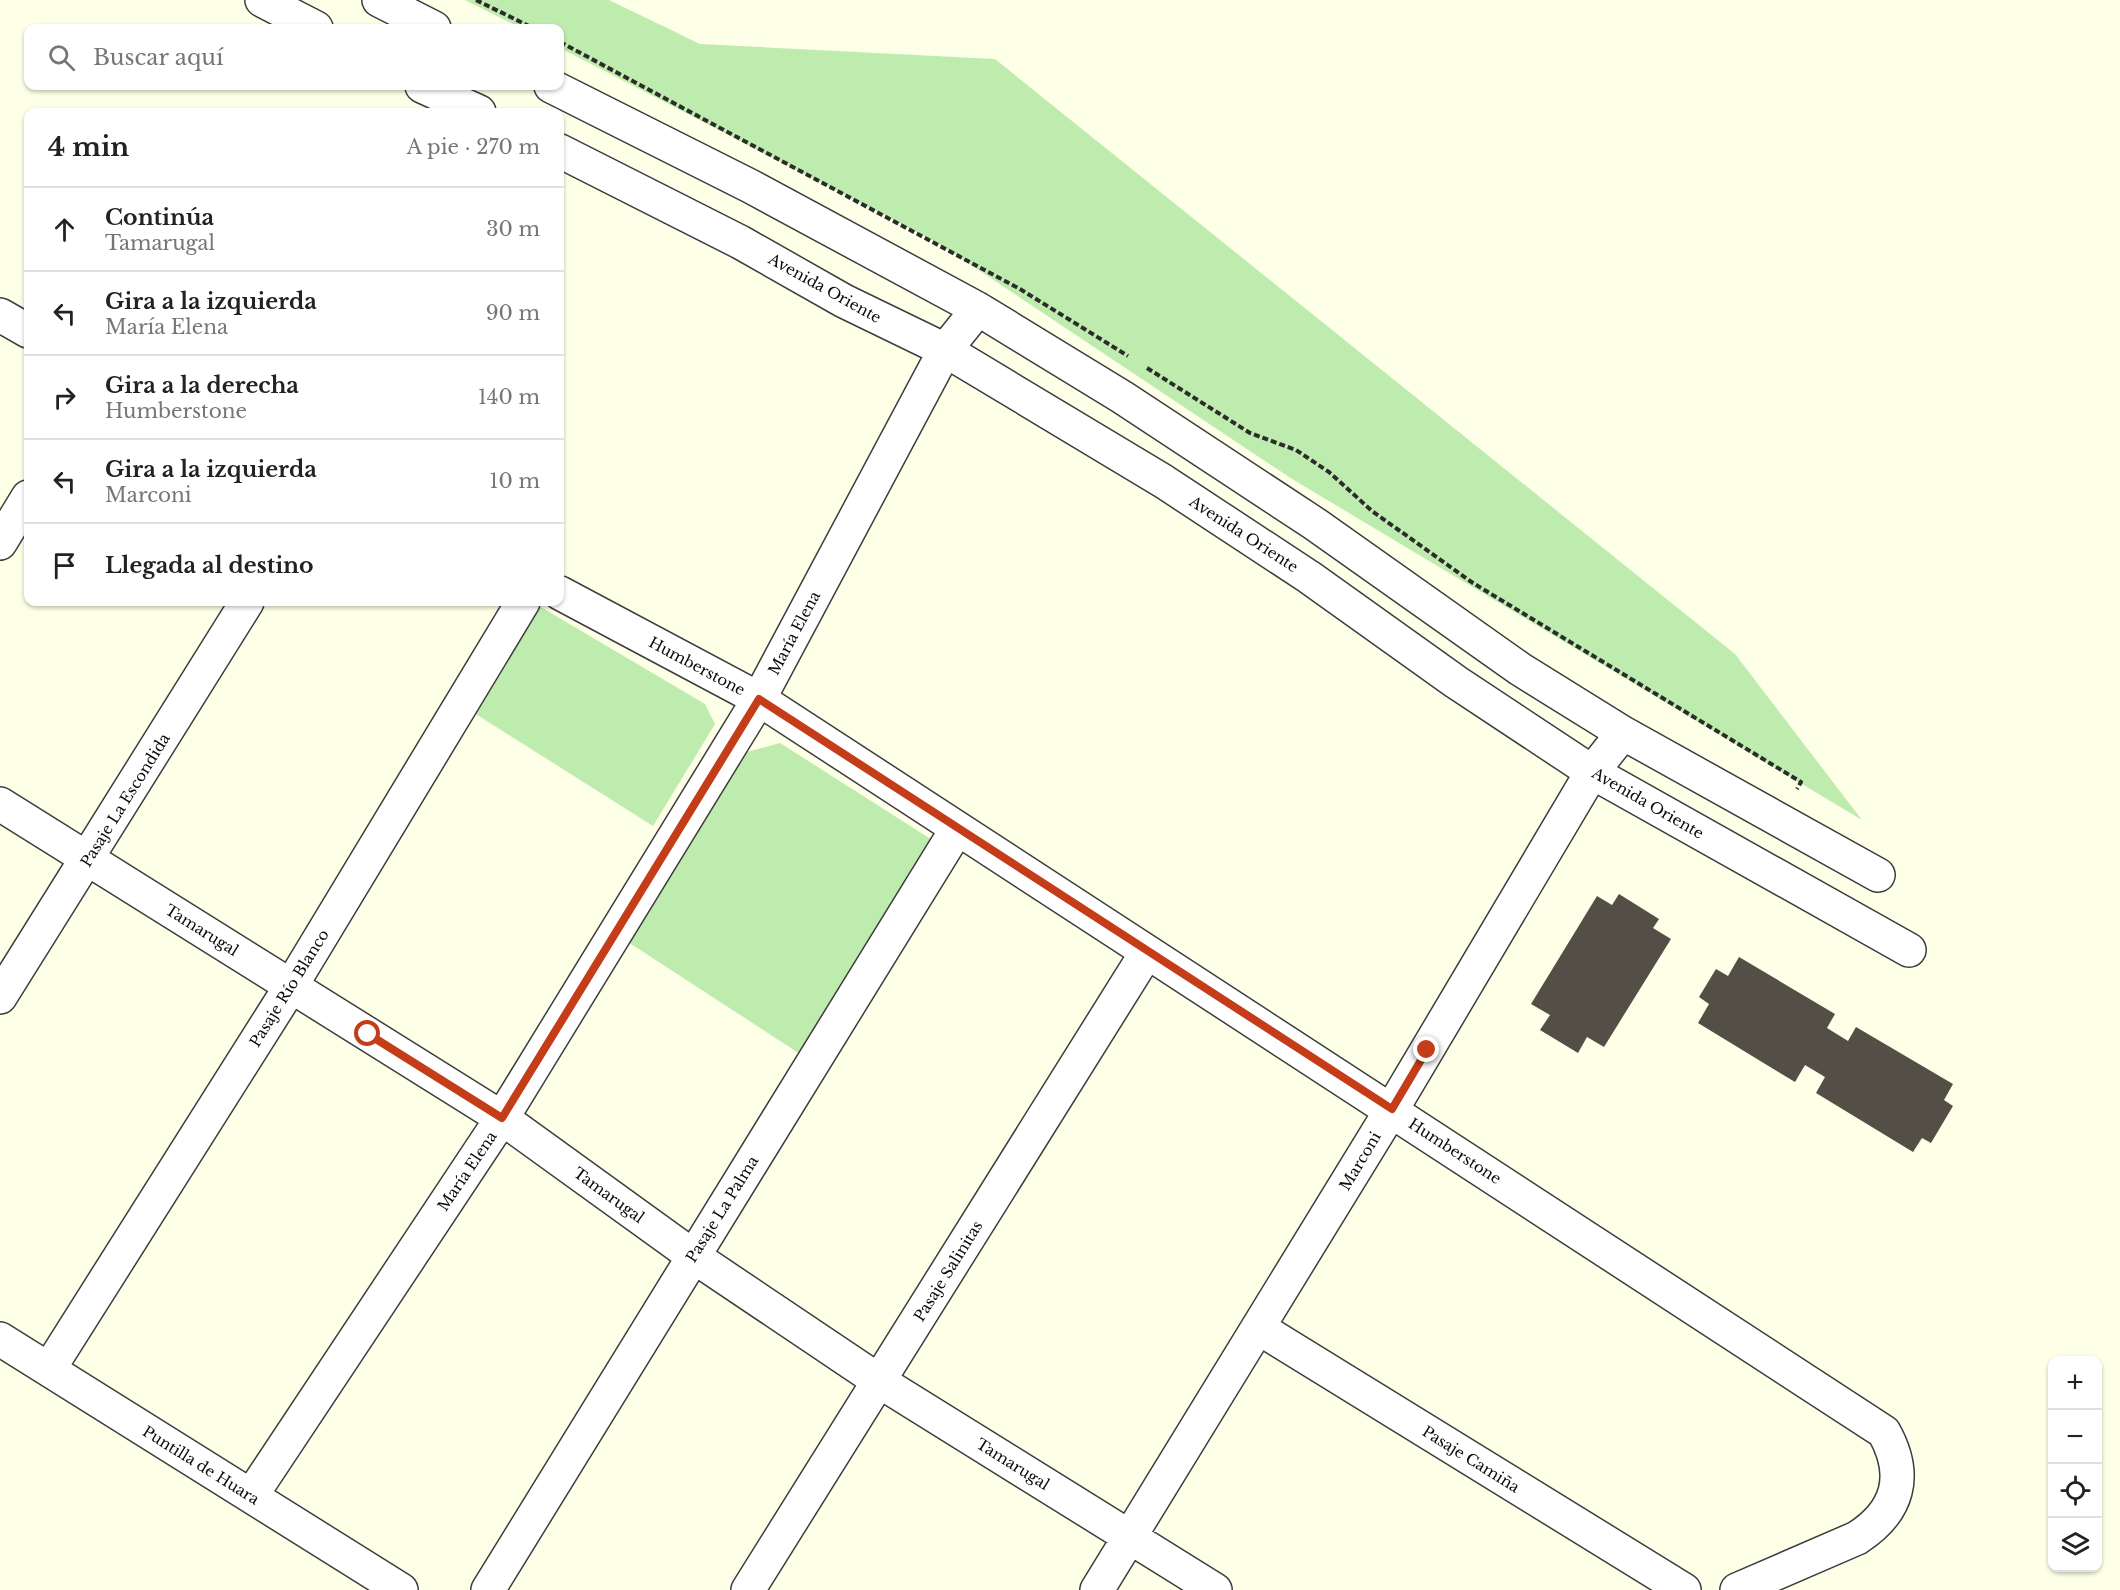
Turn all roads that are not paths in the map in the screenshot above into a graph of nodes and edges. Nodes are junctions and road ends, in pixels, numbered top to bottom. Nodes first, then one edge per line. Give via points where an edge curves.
1 (262, 0) edge
2 (379, 0) edge
3 (308, 24) edge
4 (426, 24) edge
5 (431, 90) edge
6 (559, 90) edge
7 (470, 108) edge
8 (564, 153) edge
9 (978, 309) junction
10 (0, 315) edge
11 (24, 329) edge
12 (945, 350) junction
13 (24, 504) edge
14 (0, 543) edge
15 (564, 595) edge
16 (245, 606) edge
17 (521, 606) edge
18 (759, 699) junction
19 (1623, 733) junction
20 (1592, 772) junction
21 (0, 804) edge
22 (957, 829) junction
23 (88, 860) junction
24 (1878, 875) dead end
25 (1909, 950) dead end
26 (1147, 952) junction
27 (291, 986) junction
28 (0, 997) edge
29 (1392, 1109) junction
30 (502, 1118) junction
31 (693, 1256) junction
32 (1259, 1328) junction
33 (0, 1339) edge
34 (49, 1369) junction
35 (879, 1381) junction
36 (250, 1496) junction
37 (1130, 1537) junction
38 (401, 1590) edge
39 (488, 1590) edge
40 (748, 1590) edge
41 (1098, 1590) edge
42 (1215, 1590) edge
43 (1684, 1590) edge
44 (1737, 1590) edge

1 - 3 street
2 - 4 street
5 - 7 street
6 - 9 street via 750,186
8 - 12 street, Avenida Oriente
9 - 12 street, María Elena
9 - 19 street via 1131,403 1315,524 1520,669
10 - 11 street
12 - 18 street, María Elena
12 - 20 street, Avenida Oriente via 1173,487
13 - 14 street
15 - 18 street, Humberstone
16 - 23 street, Pasaje La Escondida
17 - 27 street, Pasaje Río Blanco
18 - 22 street, Humberstone
18 - 30 street, María Elena
19 - 20 street, Marconi
19 - 24 street
20 - 25 street, Avenida Oriente
20 - 29 street, Marconi
21 - 23 street, Tamarugal
22 - 26 street, Humberstone
22 - 31 street, Pasaje La Palma
23 - 27 street, Tamarugal
23 - 28 street, Pasaje La Escondida
26 - 29 street, Humberstone
26 - 35 street, Pasaje Salinitas
27 - 30 street, Tamarugal
27 - 34 street, Pasaje Río Blanco
29 - 32 street, Marconi
29 - 44 street, Humberstone via 1884,1431 1897,1462 1898,1480 1893,1498 1879,1521 1857,1538
30 - 31 street, Tamarugal
30 - 36 street, María Elena
31 - 35 street, Tamarugal
31 - 39 street, Pasaje La Palma
32 - 37 street, Marconi
32 - 43 street, Pasaje Camiña
33 - 34 street, Puntilla de Huara
34 - 36 street, Puntilla de Huara
35 - 37 street, Tamarugal
35 - 40 street, Pasaje Salinitas
36 - 38 street, Puntilla de Huara
37 - 41 street, Marconi
37 - 42 street, Tamarugal

